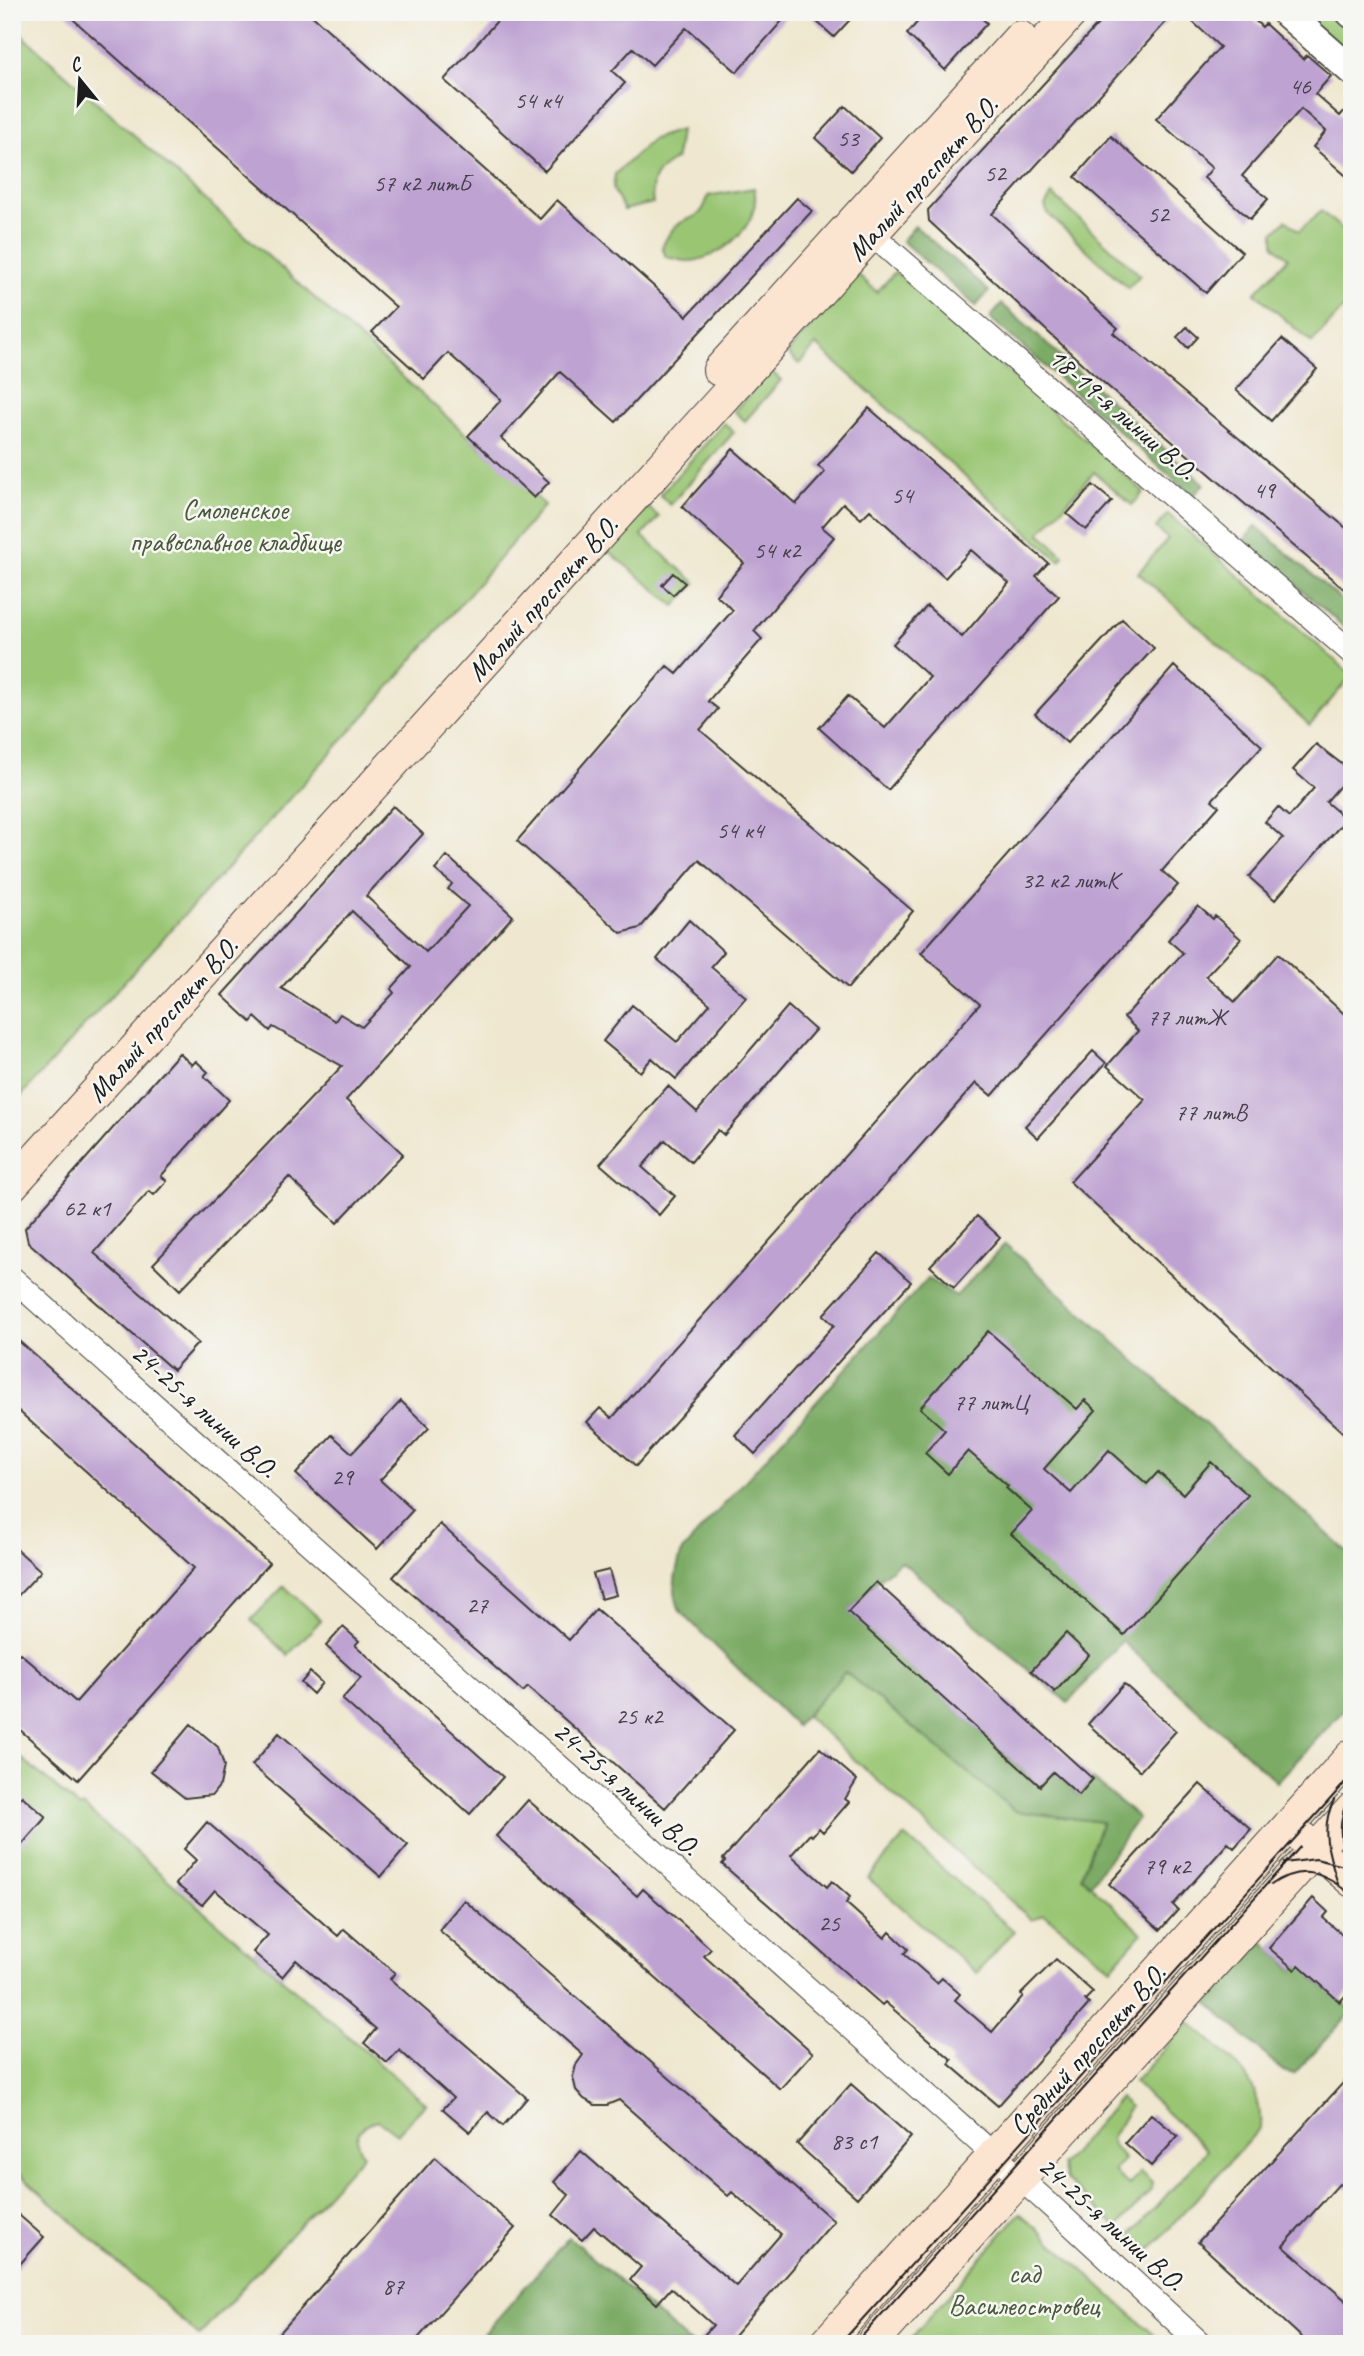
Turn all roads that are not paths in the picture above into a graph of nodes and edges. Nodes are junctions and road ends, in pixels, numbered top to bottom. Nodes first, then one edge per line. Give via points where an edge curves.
1 (1042, 12) edge
2 (1072, 12) edge
3 (1284, 12) edge
4 (1352, 71) edge
5 (863, 226) junction
6 (1352, 653) edge
7 (12, 1153) edge
8 (12, 1185) edge
9 (12, 1279) edge
10 (1352, 1755) edge
11 (1352, 1809) edge
12 (1289, 1825) junction
13 (1315, 1849) junction
14 (1352, 1881) edge
15 (993, 2155) junction
16 (1020, 2178) junction
17 (825, 2344) edge
18 (872, 2344) edge
19 (1201, 2344) edge

1 - 5 main road, Малый проспект В.О.
2 - 5 main road, Малый проспект В.О.
3 - 4 street
5 - 6 street, 18-19-я линии В.О.
5 - 7 main road, Малый проспект В.О. via 600,507
5 - 8 main road, Малый проспект В.О.
9 - 15 street, 24-25-я линии В.О.
10 - 12 main road, Средний проспект В.О.
11 - 13 main road, Средний проспект В.О.
12 - 13 main road
12 - 15 main road, Средний проспект В.О.
13 - 14 main road
13 - 16 main road, Средний проспект В.О.
15 - 16 street, 24-25-я линии В.О.
15 - 17 main road, Средний проспект В.О.
16 - 18 main road, Средний проспект В.О.
16 - 19 street, 24-25-я линии В.О.

